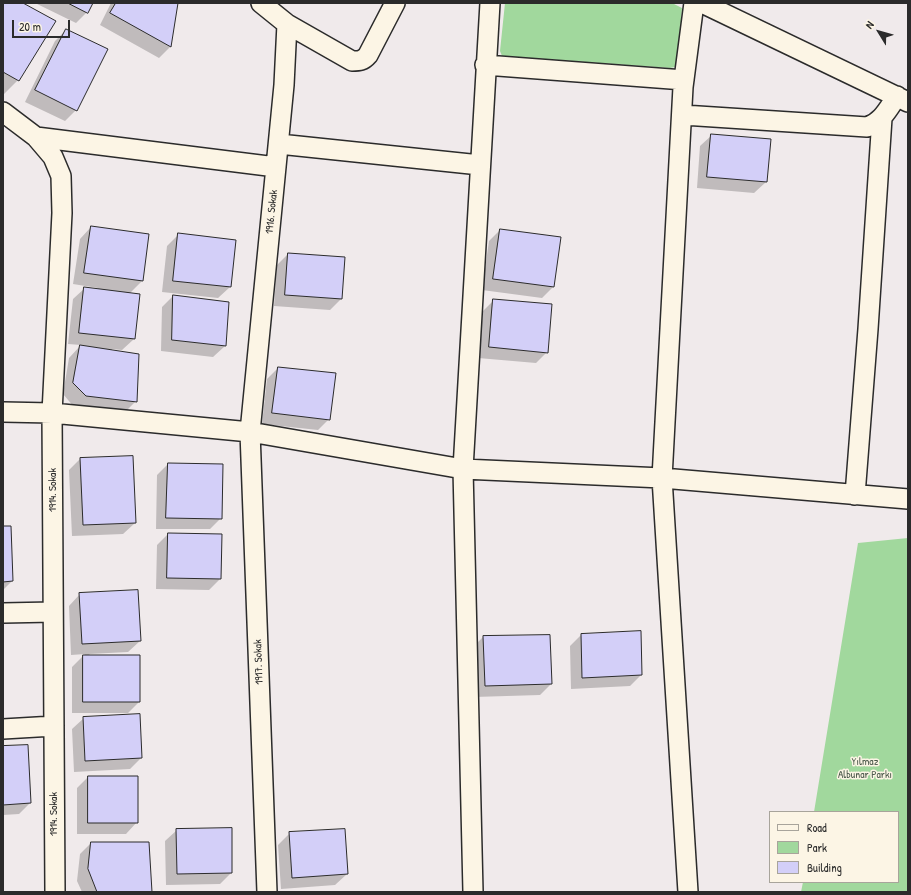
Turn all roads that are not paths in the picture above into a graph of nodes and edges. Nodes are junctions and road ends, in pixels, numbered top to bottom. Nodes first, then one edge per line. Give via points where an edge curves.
1 (261, 3) edge
2 (395, 3) edge
3 (490, 3) edge
4 (694, 3) edge
5 (702, 3) edge
6 (287, 24) junction
7 (485, 66) junction
8 (684, 80) junction
9 (902, 99) edge
10 (3, 112) edge
11 (683, 115) junction
12 (882, 118) junction
13 (36, 137) junction
14 (279, 144) junction
15 (480, 165) junction
16 (276, 167) junction
17 (3, 412) edge
18 (52, 413) junction
19 (250, 432) junction
20 (463, 469) junction
21 (662, 478) junction
22 (855, 495) junction
23 (908, 499) edge
24 (53, 612) junction
25 (3, 613) edge
26 (54, 726) junction
27 (3, 729) edge
28 (54, 892) edge
29 (268, 892) edge
30 (474, 892) edge
31 (688, 892) edge

1 - 6 street
2 - 6 street via 368,55 360,62 352,61
3 - 7 street
4 - 8 street
5 - 9 street
6 - 14 street, 1916. Sokak
7 - 8 street
7 - 15 street
8 - 11 street
9 - 12 street
10 - 13 street, 1914. Sokak
11 - 12 street via 856,128 875,124
11 - 21 street
12 - 22 street
13 - 16 street
13 - 18 street, 1914. Sokak via 53,157 61,176 62,213
14 - 15 street
14 - 16 street, 1916. Sokak
15 - 20 street
16 - 19 street, 1916. Sokak
17 - 18 street
18 - 19 street
18 - 24 street, 1914. Sokak
19 - 20 street
19 - 29 street, 1917. Sokak
20 - 21 street
20 - 30 street
21 - 22 street
21 - 31 street
22 - 23 street
24 - 25 street
24 - 26 street, 1914. Sokak
26 - 27 street
26 - 28 street, 1914. Sokak

